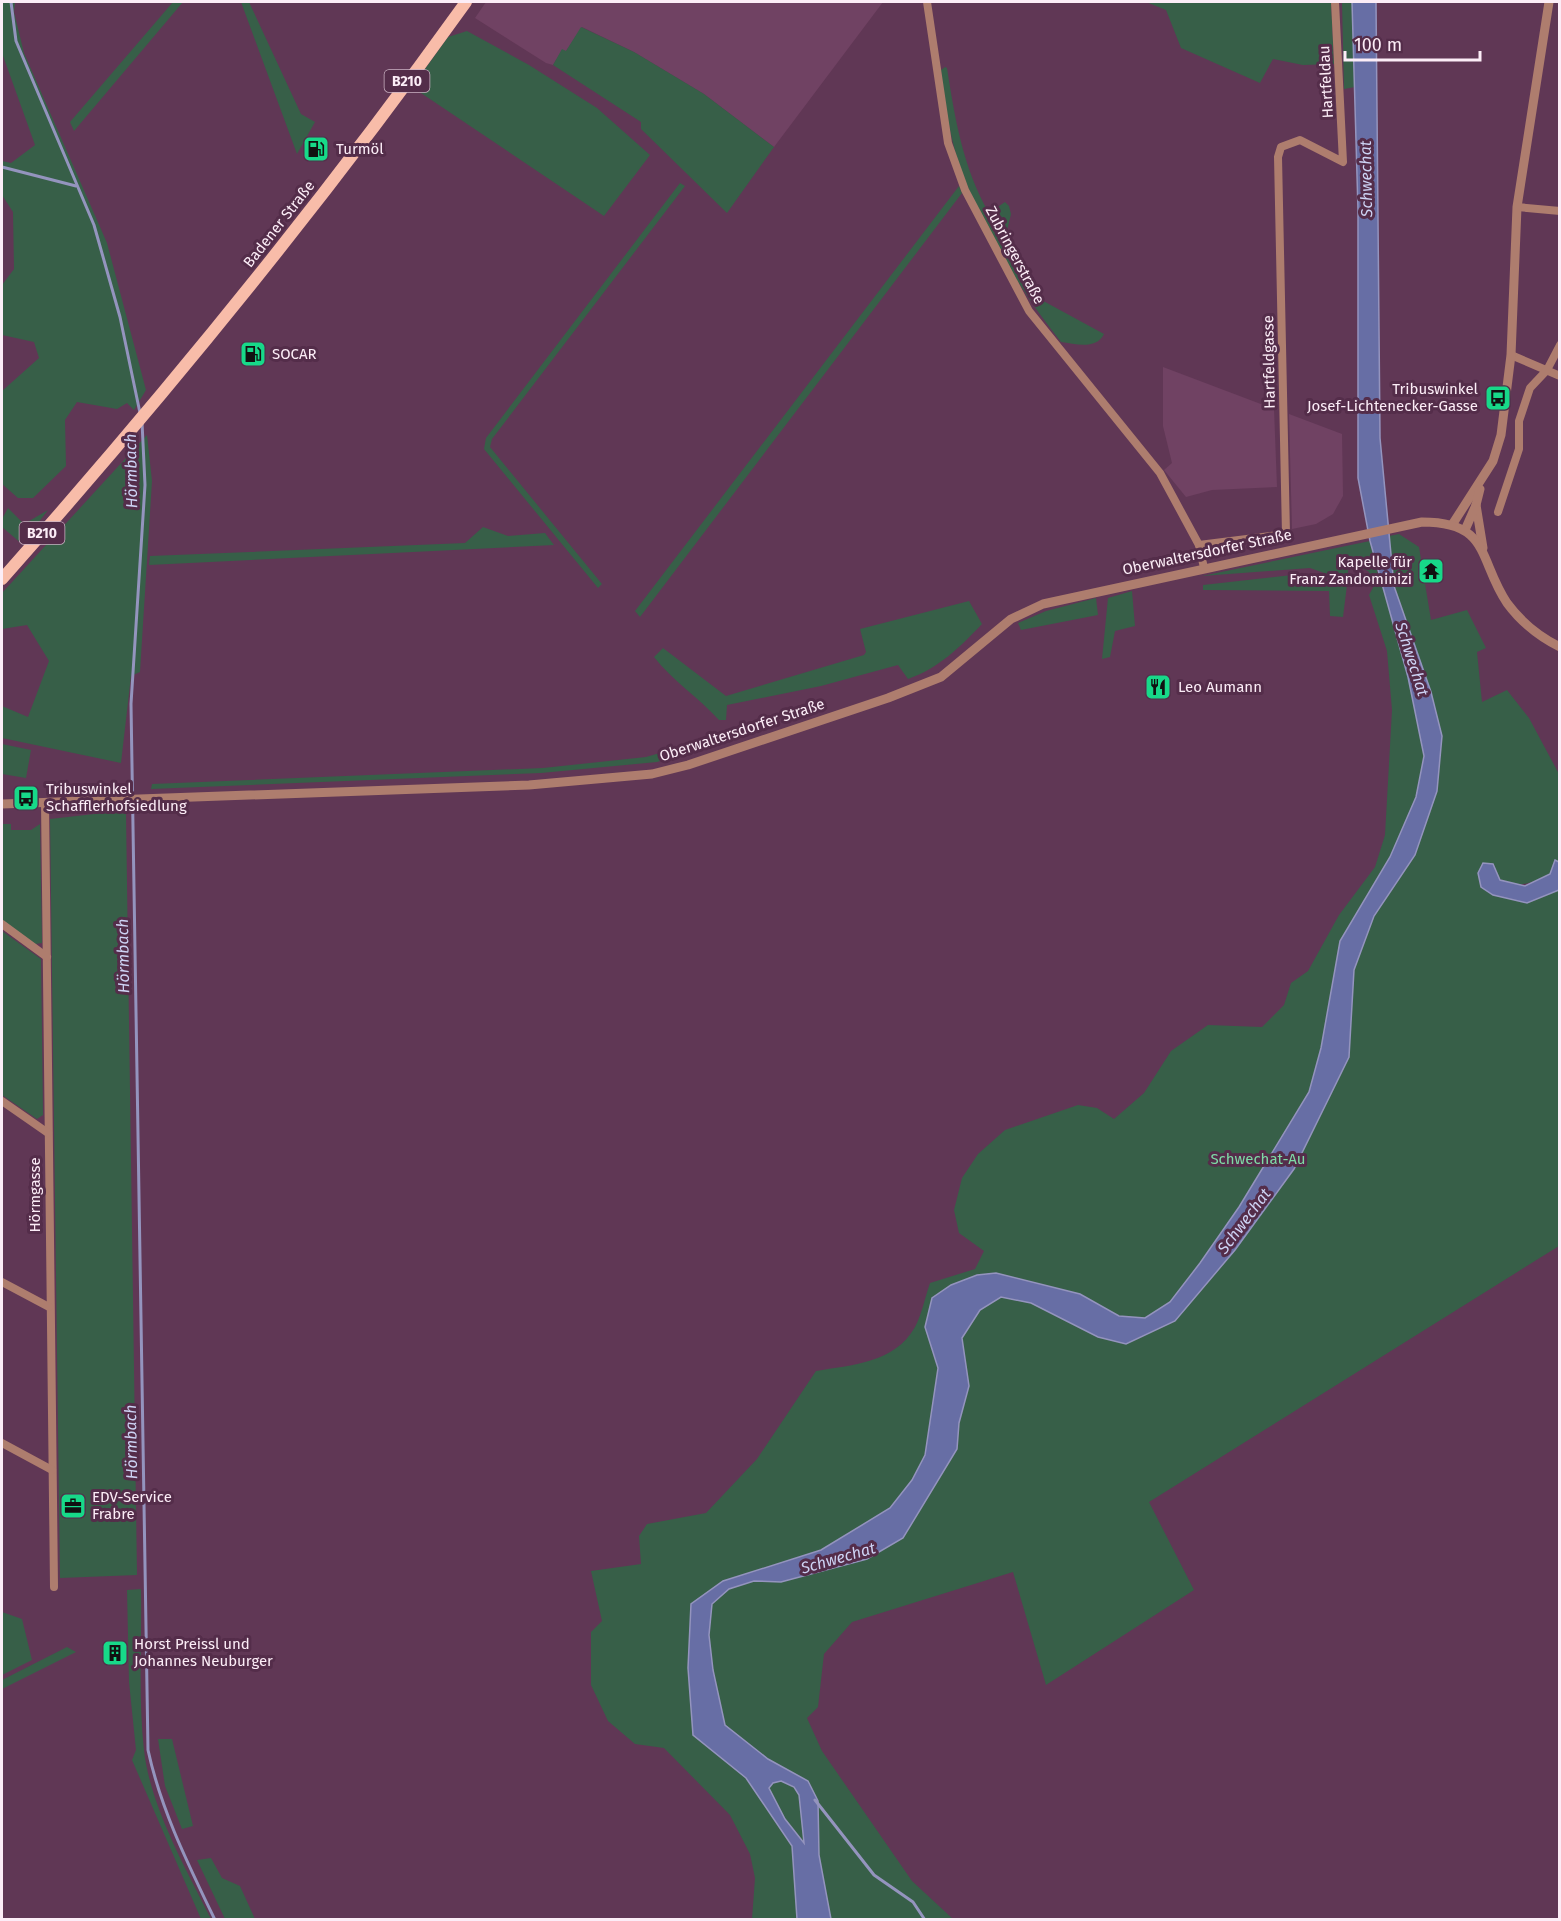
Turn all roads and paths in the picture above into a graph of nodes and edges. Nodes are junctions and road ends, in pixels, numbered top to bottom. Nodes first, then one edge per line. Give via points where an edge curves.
1 (466, 2) edge
2 (927, 2) edge
3 (1335, 2) edge
4 (1549, 2) edge
5 (1343, 162) joint
6 (1517, 207) junction
7 (1560, 211) edge
8 (1560, 345) edge
9 (1511, 355) junction
10 (1547, 370) junction
11 (1560, 376) edge
12 (1481, 484) junction
13 (1476, 505) junction
14 (1498, 512) dead end
15 (1452, 525) junction
16 (1465, 530) junction
17 (1199, 546) junction
18 (1484, 553) junction
19 (1204, 568) junction
20 (2, 577) edge
21 (1560, 647) edge
22 (45, 802) junction
23 (2, 804) edge
24 (2, 924) edge
25 (47, 957) junction
26 (2, 1101) edge
27 (48, 1132) junction
28 (2, 1282) edge
29 (49, 1307) junction
30 (2, 1443) edge
31 (52, 1470) junction
32 (54, 1587) dead end

1 - 20 main road, Badener Straße / B210 via 328,187 153,406
2 - 17 street, Zubringerstraße via 948,143 965,190 1029,311 1160,473
3 - 5 street, Hartfeldau
4 - 6 street
5 - 17 street, Hartfeldgasse via 1300,140 1281,147 1278,157 1286,534
6 - 7 street
6 - 9 street
8 - 10 street
9 - 10 street
9 - 12 street via 1501,435
10 - 11 street
10 - 14 street via 1530,388 1519,421 1519,449
12 - 13 street
12 - 15 street
13 - 16 street
13 - 18 street
15 - 16 street, Oberwaltersdorfer Straße
15 - 19 street, Oberwaltersdorfer Straße via 1422,522
16 - 18 street
17 - 19 street
18 - 21 street via 1506,601 1524,624
19 - 22 street, Oberwaltersdorfer Straße via 1043,604 1011,619 941,677 888,698 652,774 529,785
22 - 23 street, Oberwaltersdorfer Straße
22 - 25 street, Hörmgasse
24 - 25 street
25 - 27 street, Hörmgasse
26 - 27 street
27 - 29 street, Hörmgasse
28 - 29 street
29 - 31 street, Hörmgasse
30 - 31 street
31 - 32 street, Hörmgasse

